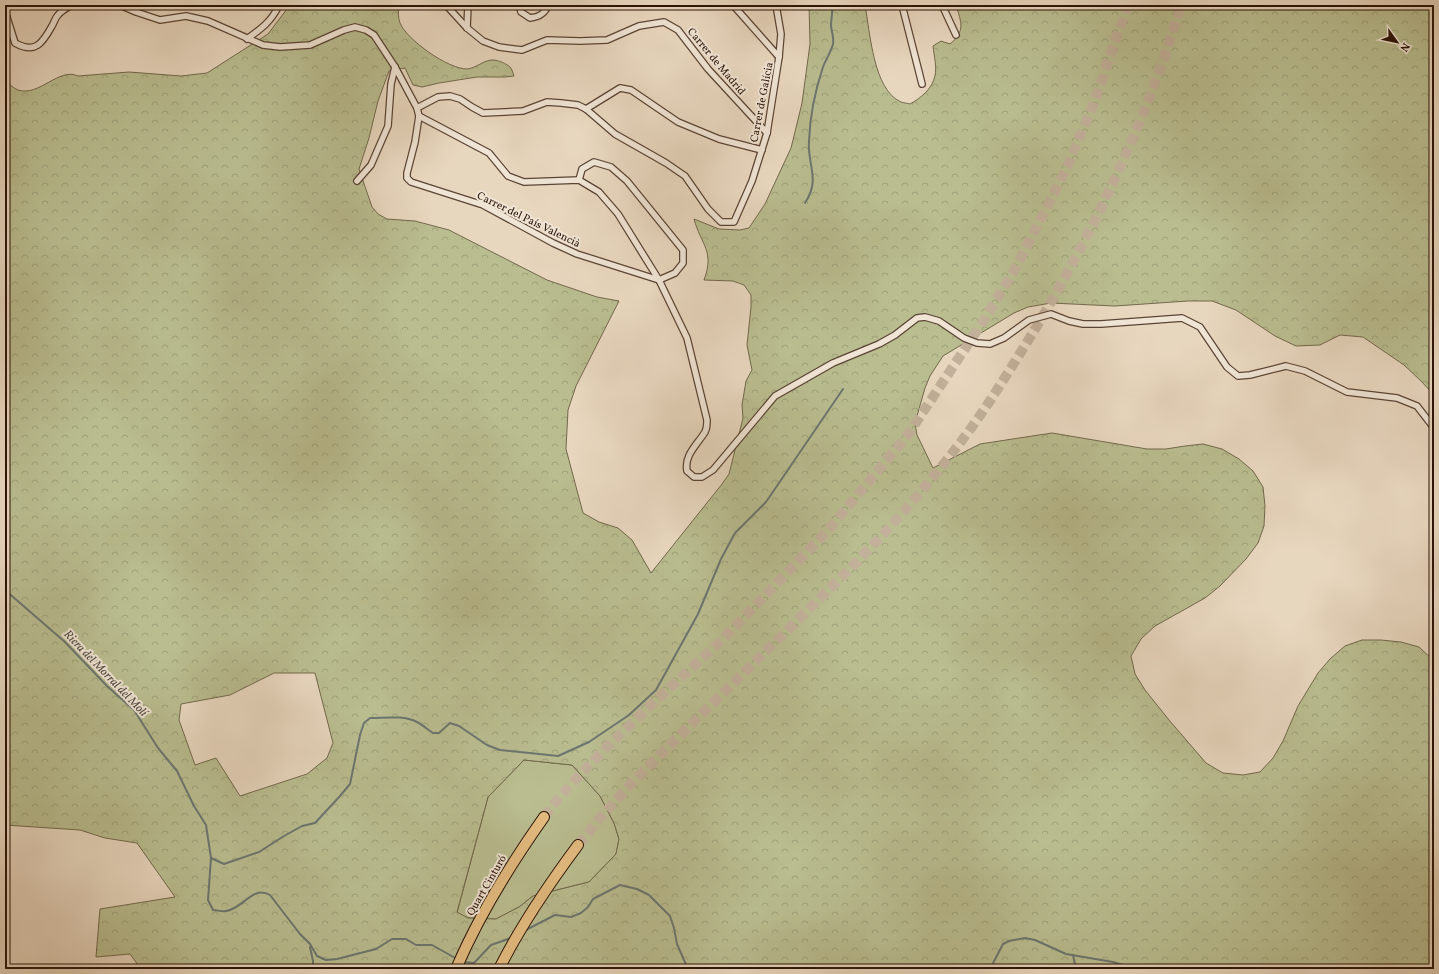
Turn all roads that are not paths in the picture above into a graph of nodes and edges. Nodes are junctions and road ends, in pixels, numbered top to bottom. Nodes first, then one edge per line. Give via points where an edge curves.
1 (71, 5) edge
2 (120, 5) edge
3 (279, 5) edge
4 (446, 5) edge
5 (468, 5) edge
6 (519, 5) edge
7 (548, 5) edge
8 (732, 5) edge
9 (776, 5) edge
10 (902, 5) edge
11 (942, 5) edge
12 (5, 11) edge
13 (467, 28) junction
14 (956, 35) dead end
15 (247, 39) junction
16 (780, 56) junction
17 (395, 67) junction
18 (922, 84) dead end
19 (416, 108) junction
20 (586, 109) junction
21 (419, 116) junction
22 (767, 133) junction
23 (762, 150) junction
24 (579, 180) junction
25 (357, 181) dead end
26 (659, 280) junction
27 (1434, 428) edge
28 (544, 817) tunnel mouth
29 (578, 844) tunnel mouth
30 (456, 969) edge
31 (499, 969) edge

1 - 12 street via 58,15 42,41 35,47 25,48 15,42
2 - 15 street via 160,20 186,16 208,21
3 - 15 street via 275,16
4 - 13 street, Carrer de Madrid
5 - 13 street
6 - 7 street via 521,12 530,18 539,16
8 - 16 street
9 - 16 street, Carrer de Galícia via 781,34
10 - 18 street
11 - 14 street
13 - 22 street, Carrer de Madrid via 483,41 499,47 522,50 548,40 607,40 639,26 664,22 678,30 708,69
15 - 17 street via 263,45 280,47 310,45 355,27 374,35
16 - 22 street, Carrer de Galícia
17 - 19 street
17 - 25 street via 388,126 371,165
19 - 20 street via 438,97 450,96 483,113 523,111 546,102 561,102
19 - 21 street
20 - 23 street via 620,88 631,90 678,122 719,139
20 - 23 street, Carrer de Galícia via 615,134 685,176 708,209 721,222 734,222 752,182
21 - 24 street via 489,153 508,176 524,182
21 - 26 street, Carrer del País Valencià via 407,173 407,178 411,182 483,205 577,254
22 - 23 street, Carrer de Galícia
24 - 26 street via 599,192 618,214
24 - 26 street via 582,169 594,162 611,167 627,181 683,250 683,263 675,274
26 - 27 street via 687,338 705,406 706,430 688,457 686,465 687,471 694,477 713,470 775,396 833,363 879,344 917,318 926,317 939,321 964,338 990,344 1004,338 1029,320 1050,314 1083,324 1182,318 1200,327 1227,367 1238,376 1286,366 1299,369 1347,392 1397,398 1417,406
28 - 30 highway, Quart Cinturó via 485,909
29 - 31 highway via 528,917

